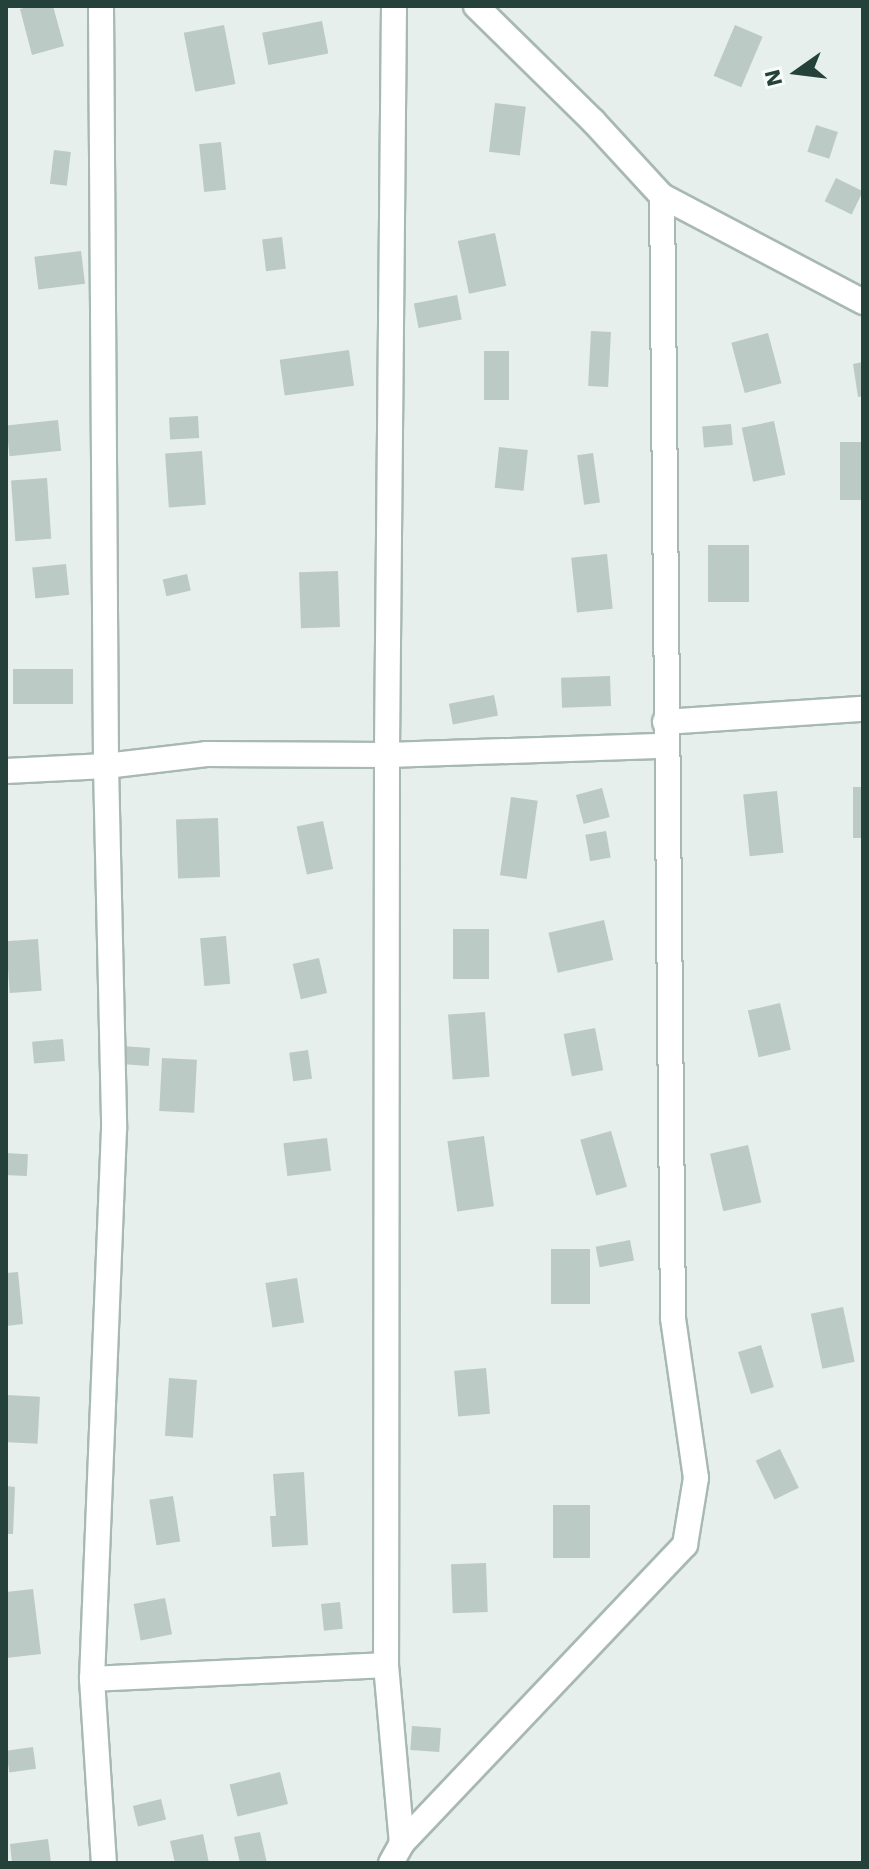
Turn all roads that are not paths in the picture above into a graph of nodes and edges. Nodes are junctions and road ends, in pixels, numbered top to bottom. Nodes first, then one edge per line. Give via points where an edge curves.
1 (101, 6) edge
2 (394, 6) edge
3 (476, 6) edge
4 (662, 196) junction
5 (863, 302) edge
6 (863, 709) edge
7 (665, 734) junction
8 (387, 755) junction
9 (106, 766) junction
10 (6, 771) edge
11 (386, 1665) junction
12 (92, 1679) junction
13 (397, 1853) edge
14 (104, 1863) edge

1 - 9 street
2 - 8 street
3 - 4 street
4 - 5 street
4 - 7 street
6 - 7 street
7 - 8 street
7 - 13 street via 673,1318 696,1478 685,1545
8 - 9 street via 206,754
8 - 11 street
9 - 10 street
9 - 12 street via 114,1129
11 - 12 street
11 - 13 street
12 - 14 street

